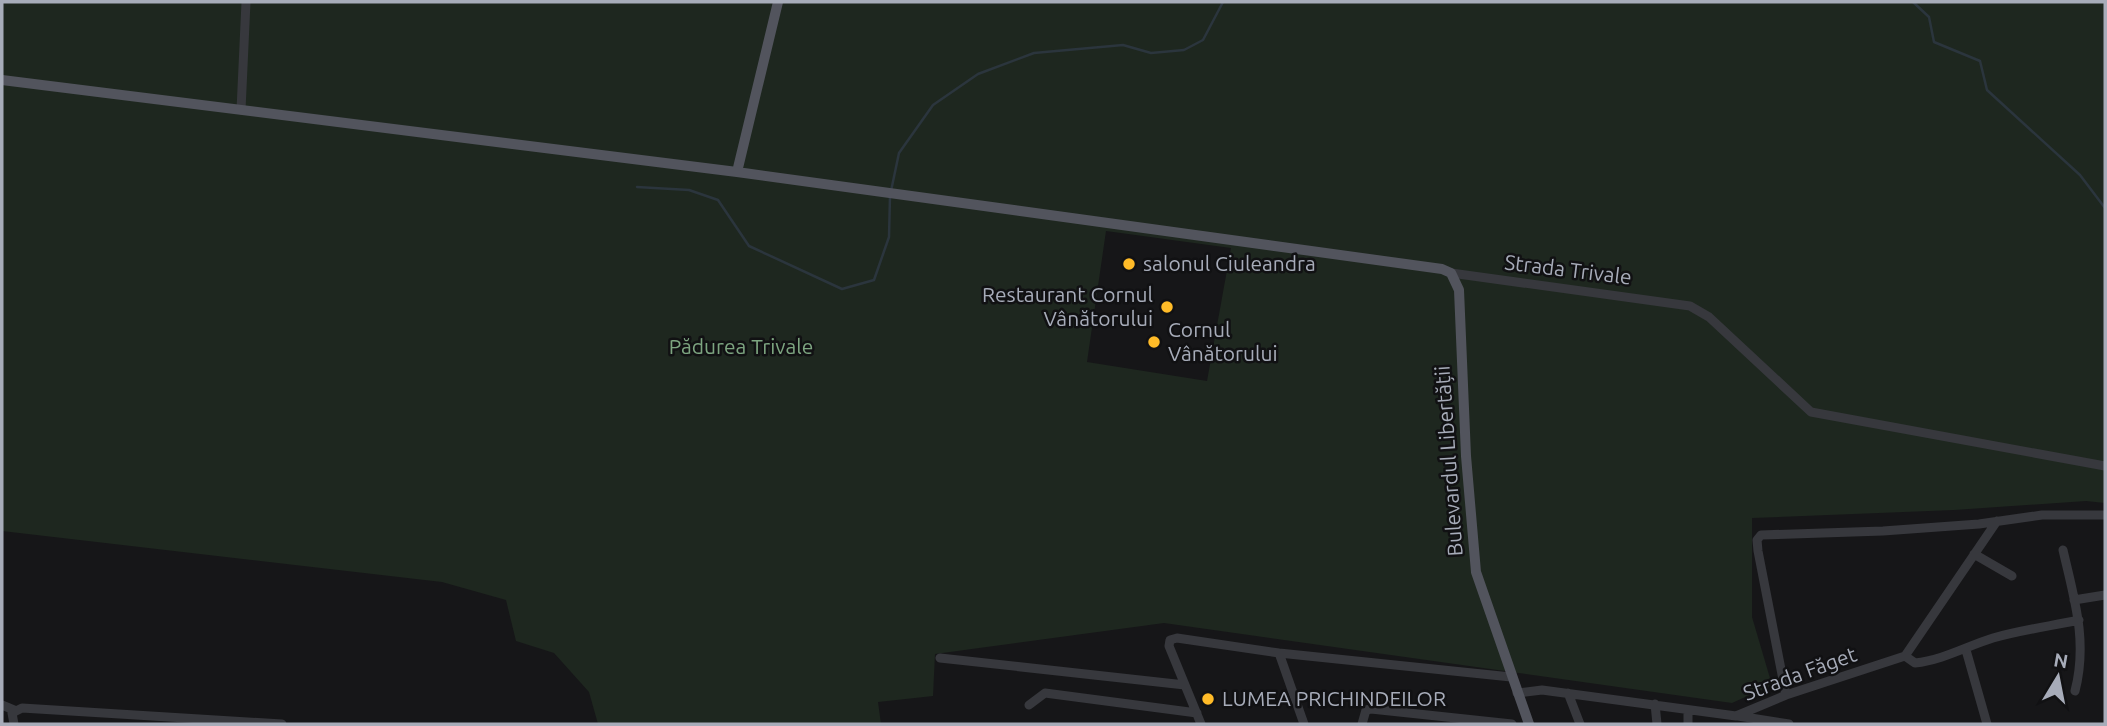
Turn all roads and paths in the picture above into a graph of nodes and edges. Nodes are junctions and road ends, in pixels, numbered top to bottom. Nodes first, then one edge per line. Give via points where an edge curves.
1 (246, 2) edge
2 (778, 2) edge
3 (2, 80) edge
4 (241, 110) junction
5 (737, 172) junction
6 (1451, 273) junction
7 (2105, 466) edge
8 (2105, 515) edge
9 (1997, 521) junction
10 (2063, 550) dead end
11 (1974, 554) junction
12 (2012, 576) dead end
13 (2105, 595) edge
14 (2074, 600) junction
15 (2079, 620) junction
16 (1966, 650) junction
17 (1279, 653) junction
18 (1905, 656) junction
19 (940, 658) dead end
20 (1511, 677) junction
21 (1185, 685) junction
22 (2075, 691) dead end
23 (1517, 693) junction
24 (1569, 693) junction
25 (1786, 695) junction
26 (2, 705) edge
27 (1030, 705) dead end
28 (1655, 705) junction
29 (14, 710) junction
30 (1688, 710) junction
31 (1197, 713) junction
32 (1732, 719) edge
33 (1779, 723) edge
34 (14, 724) edge
35 (282, 724) edge
36 (1201, 724) edge
37 (1304, 724) edge
38 (1362, 724) edge
39 (1512, 724) edge
40 (1529, 724) edge
41 (1580, 724) edge
42 (1657, 724) edge
43 (1688, 724) edge
44 (1789, 724) edge
45 (1987, 724) edge

1 - 4 street
2 - 5 main road
3 - 4 main road, Strada Trivale
4 - 5 main road, Strada Trivale
5 - 6 main road, Strada Trivale
6 - 7 street, Strada Trivale via 1689,306 1709,317 1811,412
6 - 20 main road, Bulevardul Libertății via 1459,290 1466,466 1476,572
8 - 9 street
9 - 11 street
9 - 25 street via 1761,535 1758,551
10 - 14 street
11 - 12 street
11 - 18 street
13 - 14 street
14 - 15 street
15 - 16 street, Strada Făget via 1992,638
15 - 22 street via 2082,665
16 - 18 street, Strada Făget via 1915,663
16 - 45 street
17 - 20 street
17 - 21 street via 1170,640
17 - 37 street
18 - 25 street, Strada Făget
19 - 21 street
20 - 23 main road, Bulevardul Libertății
21 - 31 street
23 - 24 street, Strada Făget
23 - 40 main road, Bulevardul Libertății
24 - 28 street, Strada Făget
24 - 41 street
25 - 32 street, Strada Făget
26 - 29 street
27 - 31 street via 1045,693
28 - 30 street, Strada Făget
28 - 42 street
29 - 34 street
29 - 35 street
30 - 32 street, Strada Făget
30 - 43 street
31 - 36 street
32 - 33 street
33 - 44 street
38 - 39 street via 1366,710 1371,709

